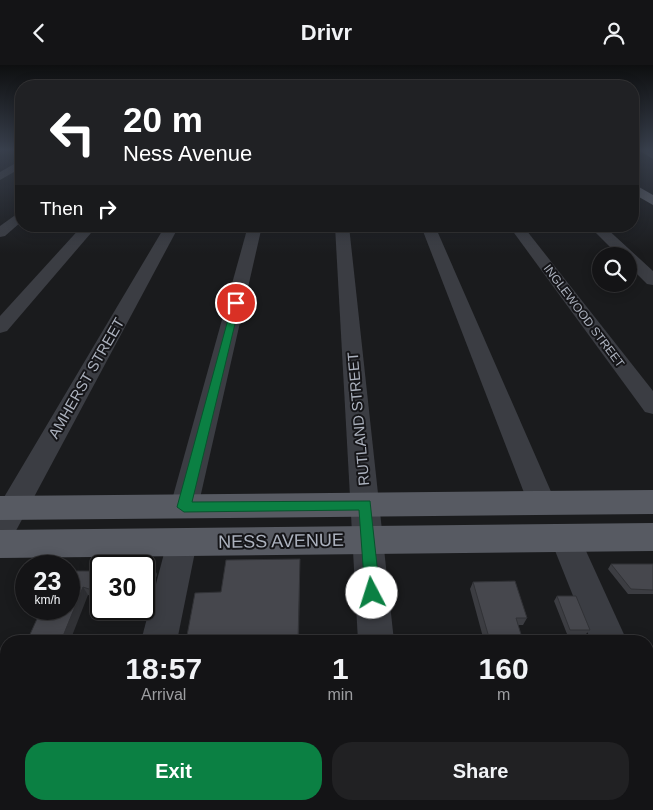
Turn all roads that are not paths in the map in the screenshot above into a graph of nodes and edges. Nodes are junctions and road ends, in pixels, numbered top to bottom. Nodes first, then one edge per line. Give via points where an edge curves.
1 (639, 192) edge
2 (653, 201) edge
3 (15, 220) edge
4 (85, 232) edge
5 (169, 232) edge
6 (253, 232) edge
7 (342, 232) edge
8 (430, 232) edge
9 (521, 232) edge
10 (602, 232) edge
11 (0, 233) edge
12 (618, 247) edge
13 (637, 265) edge
14 (653, 280) edge
15 (0, 327) edge
16 (653, 407) edge
17 (653, 502) edge
18 (542, 503) junction
19 (365, 505) junction
20 (184, 507) junction
21 (4, 516) edge
22 (653, 537) edge
23 (565, 538) junction
24 (368, 540) junction
25 (182, 542) junction
26 (0, 544) edge
27 (159, 635) edge
28 (376, 635) edge
29 (606, 635) edge

1 - 2 main road
3 - 11 street
4 - 15 street
5 - 21 street, AMHERST STREET
6 - 20 street
7 - 19 street, RUTLAND STREET
8 - 18 street
9 - 16 street, INGLEWOOD STREET
10 - 12 street
13 - 14 street
17 - 18 main road
18 - 19 main road
19 - 20 main road
19 - 24 street, RUTLAND STREET
20 - 21 main road
22 - 23 main road, NESS AVENUE
23 - 24 main road, NESS AVENUE
23 - 29 street
24 - 25 main road, NESS AVENUE
24 - 28 street, RUTLAND STREET
25 - 26 main road, NESS AVENUE
25 - 27 street

